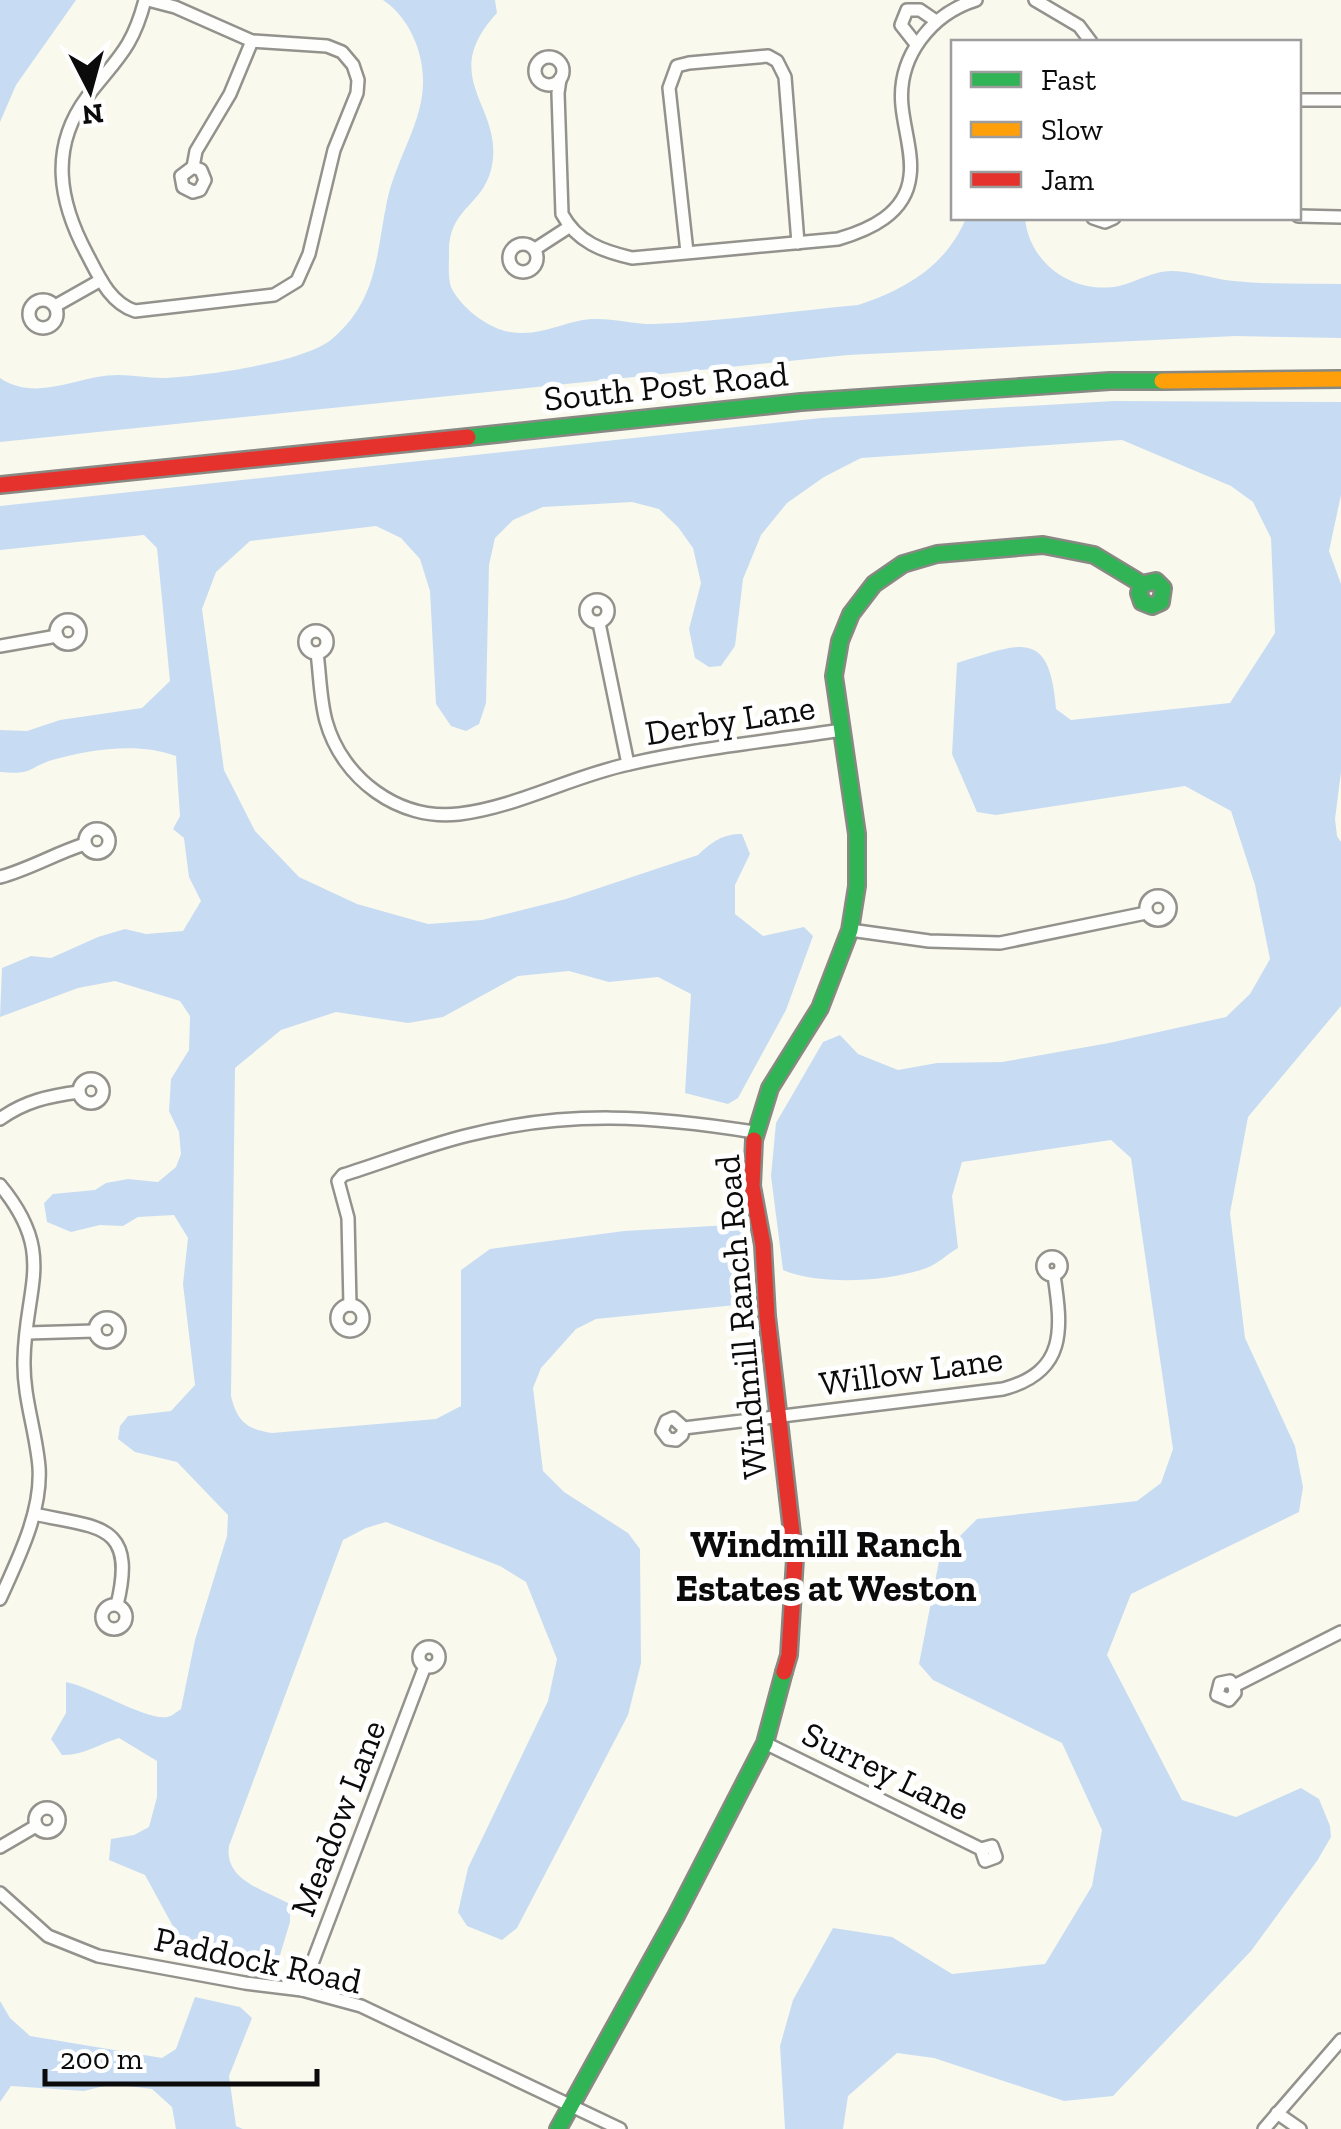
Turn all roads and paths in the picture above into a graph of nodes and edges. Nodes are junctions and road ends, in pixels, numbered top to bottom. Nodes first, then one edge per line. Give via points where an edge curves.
1 (147, 0) edge
2 (976, 0) edge
3 (1035, 0) edge
4 (936, 22) junction
5 (1090, 40) edge
6 (252, 41) junction
7 (916, 44) junction
8 (560, 79) dead end
9 (1301, 100) edge
10 (1341, 100) edge
11 (193, 168) dead end
12 (1301, 216) edge
13 (1341, 217) edge
14 (569, 227) junction
15 (798, 243) junction
16 (535, 250) dead end
17 (687, 252) junction
18 (101, 280) junction
19 (55, 306) dead end
20 (1341, 379) edge
21 (0, 485) edge
22 (1142, 584) dead end
23 (599, 623) dead end
24 (56, 636) dead end
25 (0, 646) edge
26 (317, 652) dead end
27 (841, 730) junction
28 (628, 764) junction
29 (86, 844) dead end
30 (0, 877) edge
31 (1146, 912) dead end
32 (850, 930) junction
33 (79, 1092) dead end
34 (0, 1119) edge
35 (754, 1132) junction
36 (0, 1185) edge
37 (1054, 1275) dead end
38 (350, 1305) dead end
39 (95, 1332) dead end
40 (26, 1333) junction
41 (779, 1416) junction
42 (684, 1428) dead end
43 (34, 1514) junction
44 (0, 1599) edge
45 (117, 1605) dead end
46 (1341, 1632) edge
47 (425, 1666) dead end
48 (1234, 1686) dead end
49 (765, 1743) junction
50 (36, 1826) dead end
51 (0, 1847) edge
52 (982, 1850) dead end
53 (0, 1893) edge
54 (302, 1990) junction
55 (1341, 2040) edge
56 (570, 2106) junction
57 (1277, 2114) junction
58 (558, 2129) edge
59 (620, 2129) edge
60 (1264, 2129) edge
61 (1300, 2129) edge

1 - 6 street
1 - 18 street via 128,48 77,112 62,153 68,212
2 - 4 street
3 - 5 street via 1079,26
4 - 7 street
4 - 7 street via 907,10 900,25
6 - 11 street
6 - 18 street via 327,46 342,52 358,80 297,282 274,295 151,311 123,307
7 - 15 street via 900,94 910,176 903,196 870,229
8 - 14 street via 560,195
9 - 10 street
12 - 13 street
14 - 16 street
14 - 17 street via 598,250 632,258
15 - 17 street
15 - 17 street via 786,77 768,56 688,63 671,76
18 - 19 street
20 - 21 street, South Post Road via 1110,381 800,402
22 - 27 street, Windmill Ranch Road via 1094,555 1043,545 937,554 902,564 874,584 850,614 840,641 834,676
23 - 28 street, Derby Lane
24 - 25 street
26 - 28 street, Derby Lane via 326,722 341,754 376,793 404,806 461,814
27 - 28 street, Derby Lane
27 - 32 street, Windmill Ranch Road via 857,834
29 - 30 street
31 - 32 street via 1000,943
32 - 35 street, Windmill Ranch Road via 820,1008 770,1088
33 - 34 street via 42,1097
35 - 38 street via 647,1117 554,1120 470,1135 344,1175 338,1181 349,1230
35 - 41 street, Windmill Ranch Road via 752,1186
36 - 40 street via 25,1222 34,1252
37 - 41 street, Willow Lane via 1059,1337 1043,1369 1025,1383
39 - 40 street
40 - 43 street via 26,1394 39,1472
41 - 42 street, Willow Lane
41 - 49 street, Windmill Ranch Road via 796,1559 794,1612
43 - 44 street
43 - 45 street via 115,1537 125,1574
46 - 48 street
47 - 54 street, Meadow Lane
49 - 52 street, Surrey Lane
49 - 56 street, Windmill Ranch Road
50 - 51 street
53 - 54 street, Paddock Road via 48,1936 98,1956
54 - 56 street, Paddock Road via 361,2006
55 - 57 street
56 - 58 street, Windmill Ranch Road
56 - 59 street, Paddock Road
57 - 60 street
57 - 61 street

